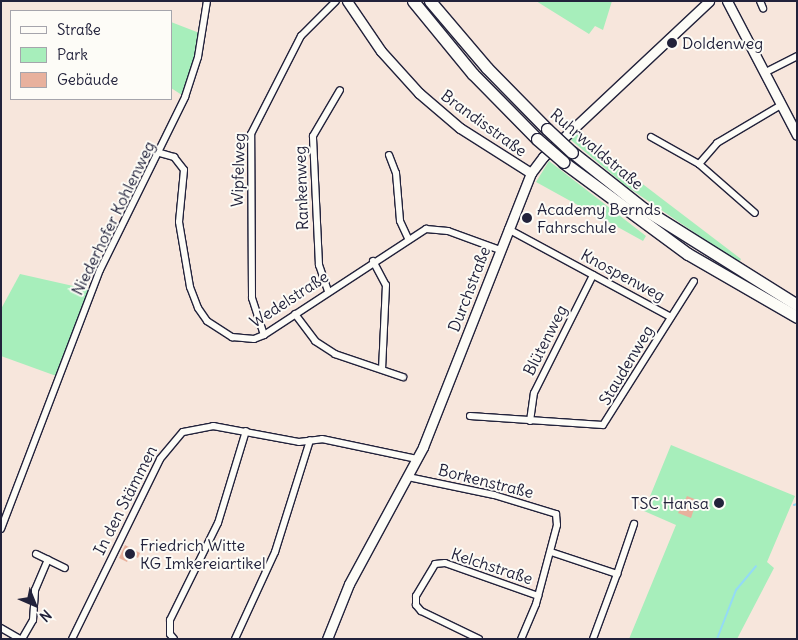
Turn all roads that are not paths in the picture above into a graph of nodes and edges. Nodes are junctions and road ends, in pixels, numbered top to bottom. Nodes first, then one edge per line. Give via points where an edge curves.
1 (207, 1) edge
2 (336, 1) edge
3 (347, 1) edge
4 (413, 1) edge
5 (430, 1) edge
6 (709, 1) edge
7 (727, 1) edge
8 (760, 1) edge
9 (763, 8) dead end
10 (797, 56) edge
11 (764, 73) junction
12 (340, 90) dead end
13 (781, 105) junction
14 (797, 135) edge
15 (651, 137) dead end
16 (160, 153) junction
17 (389, 155) dead end
18 (699, 164) junction
19 (531, 173) junction
20 (755, 213) dead end
21 (508, 229) junction
22 (408, 238) junction
23 (500, 250) junction
24 (373, 261) junction
25 (593, 274) junction
26 (694, 281) dead end
27 (328, 291) junction
28 (797, 305) edge
29 (295, 314) junction
30 (671, 317) junction
31 (797, 317) edge
32 (264, 334) junction
33 (382, 369) junction
34 (403, 377) dead end
35 (470, 416) dead end
36 (530, 420) junction
37 (246, 431) junction
38 (310, 440) junction
39 (417, 459) junction
40 (408, 477) junction
41 (634, 524) dead end
42 (1, 529) edge
43 (550, 552) junction
44 (36, 554) dead end
45 (48, 560) junction
46 (65, 568) dead end
47 (617, 574) junction
48 (538, 596) junction
49 (1, 628) edge
50 (18, 638) edge
51 (72, 639) edge
52 (174, 639) edge
53 (235, 639) edge
54 (327, 639) edge
55 (479, 639) edge
56 (521, 639) edge
57 (593, 639) edge

1 - 16 street, Niederhofer Kohlenweg via 198,57
2 - 32 street, Wipfelweg via 301,36 251,134 252,298
3 - 19 street, Brandisstraße via 381,51 420,93 460,128
4 - 31 highway, Ruhrwaldstraße, bridge via 473,74 563,162 688,254
5 - 28 highway, Ruhrwaldstraße, bridge via 486,68 572,152 644,209
6 - 19 street, Durchstraße via 543,157
7 - 11 street
8 - 9 street
10 - 11 street
11 - 13 street
12 - 27 street, Rankenweg via 313,136 319,265
13 - 14 street
13 - 18 street via 717,143
15 - 18 street
16 - 32 street, Wedelstraße via 174,157 184,170 179,222 190,286 198,308 207,320 232,337 244,340
16 - 42 street, Niederhofer Kohlenweg via 100,270
17 - 22 street via 396,173 400,221
18 - 20 street
19 - 21 street, Durchstraße
21 - 23 street, Durchstraße
21 - 25 street, Knospenweg
22 - 23 street, Wedelstraße via 426,229 440,228
22 - 24 street, Wedelstraße
23 - 39 street, Durchstraße
24 - 27 street, Wedelstraße
24 - 33 street via 386,285
25 - 30 street, Knospenweg
25 - 36 street, Blütenweg via 534,393
26 - 30 street, Staudenweg
27 - 29 street, Wedelstraße
29 - 32 street, Wedelstraße
29 - 33 street via 324,348
30 - 36 street, Staudenweg via 603,425
33 - 34 street
35 - 36 street, Staudenweg
37 - 38 street, In den Stämmen via 299,442
37 - 51 street, In den Stämmen via 202,425 183,432 167,447
37 - 52 street via 218,523 170,620 170,634
38 - 39 street, In den Stämmen via 322,439
38 - 53 street via 275,552
39 - 40 street, Durchstraße
40 - 43 street, Borkenstraße via 494,495 556,514
40 - 54 street, Durchstraße via 349,584
41 - 47 street
43 - 47 street
43 - 48 street
44 - 45 street
45 - 46 street
45 - 50 street via 35,590 33,620
47 - 57 street
48 - 55 street, Kelchstraße via 445,563 435,564 416,596 416,604 422,611
48 - 56 street
49 - 50 street

